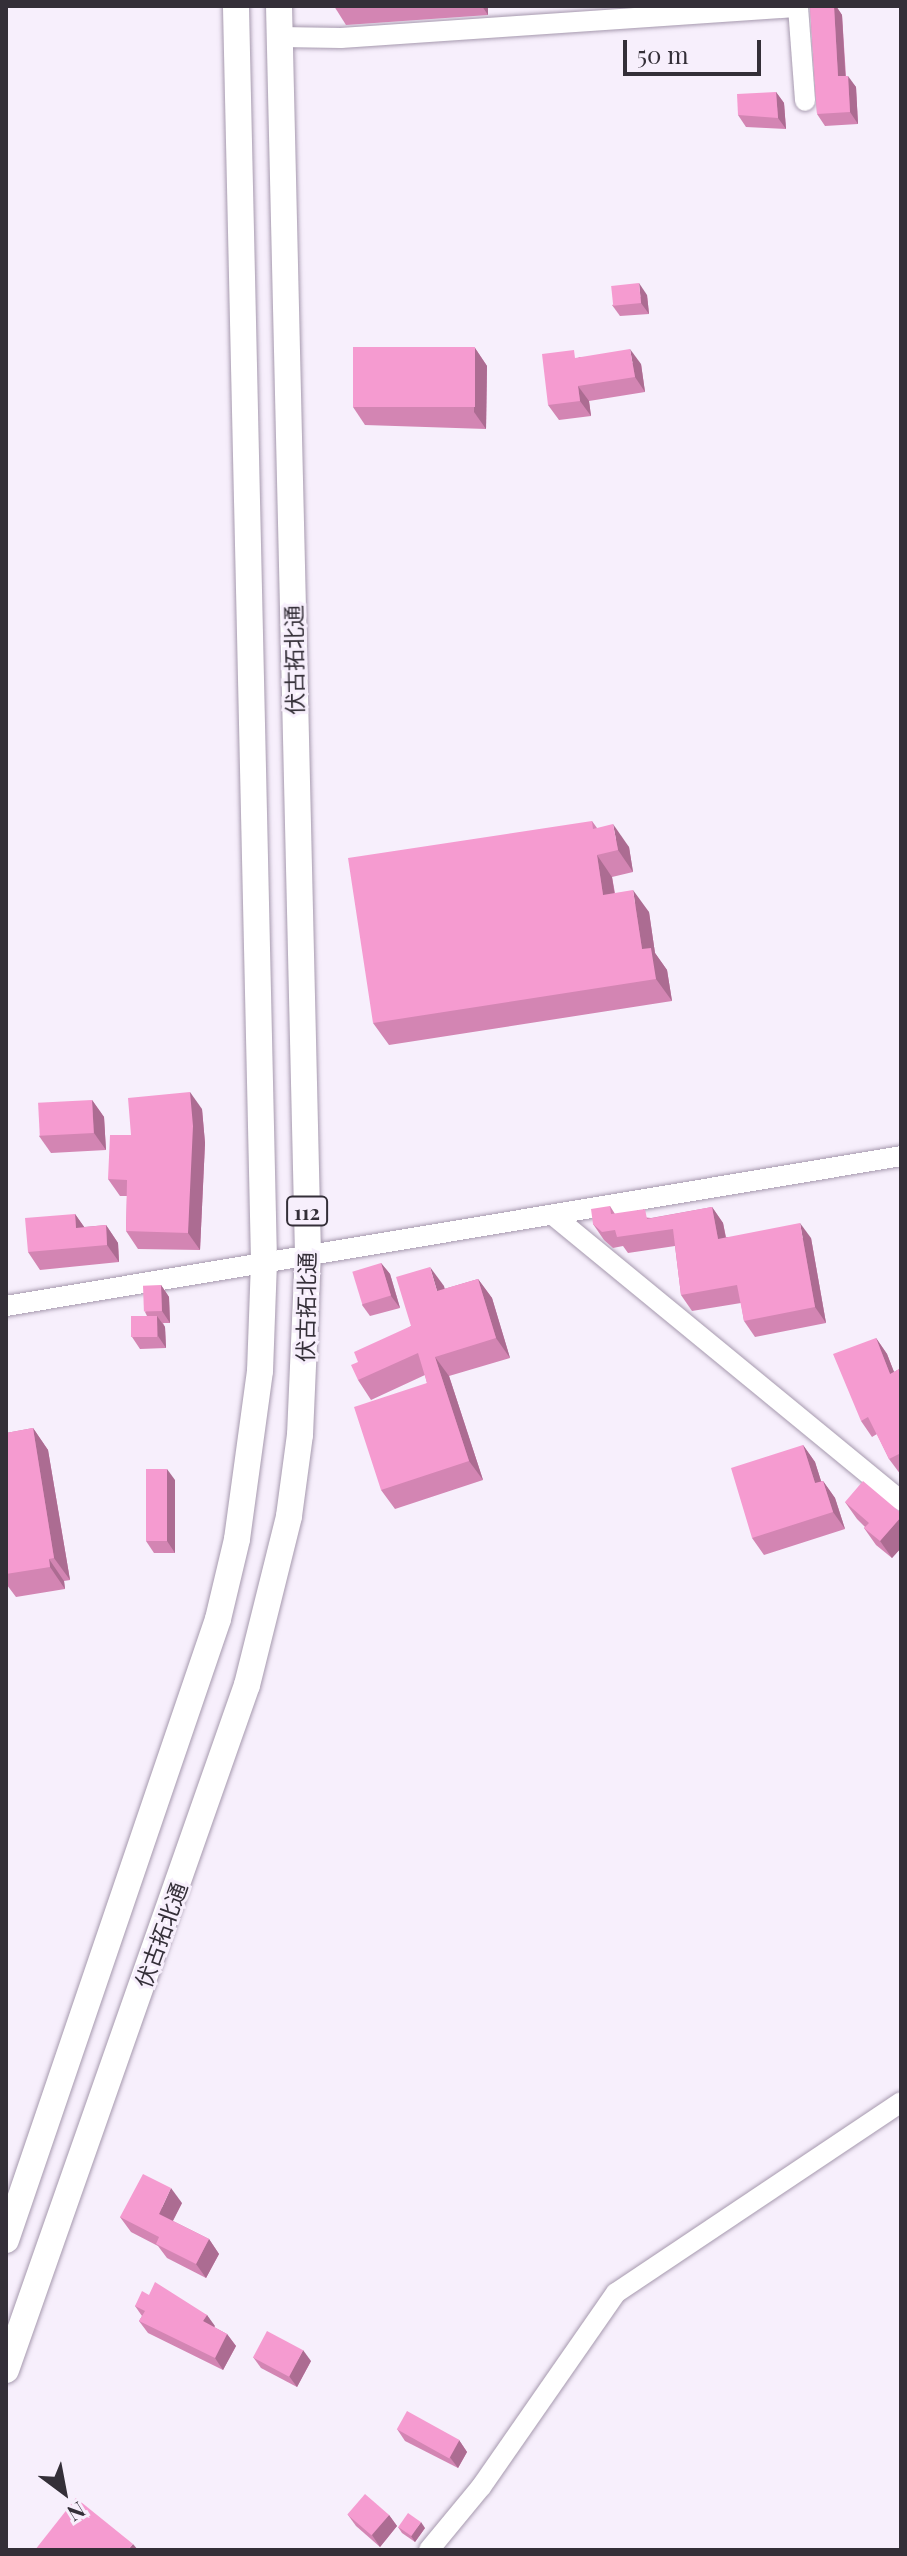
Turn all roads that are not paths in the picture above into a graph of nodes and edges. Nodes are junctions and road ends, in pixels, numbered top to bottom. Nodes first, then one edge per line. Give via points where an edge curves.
1 (236, 6) edge
2 (279, 6) edge
3 (280, 37) junction
4 (805, 101) dead end
5 (901, 1156) edge
6 (553, 1215) junction
7 (308, 1255) junction
8 (264, 1261) junction
9 (6, 1306) edge
10 (901, 1501) edge
11 (901, 2102) edge
12 (6, 2240) edge
13 (6, 2370) edge
14 (429, 2550) edge

1 - 8 main road, 伏古拓北通 / 112
2 - 3 main road, 伏古拓北通 / 112
3 - 4 street via 341,38 798,7
3 - 7 main road, 伏古拓北通 / 112
5 - 6 street
6 - 7 street
6 - 10 street
7 - 8 street
7 - 13 main road, 伏古拓北通 / 112 via 300,1435 270,1603 203,1816
8 - 9 street
8 - 12 main road, 伏古拓北通 / 112 via 250,1461 218,1619
11 - 14 street via 616,2293 481,2487

